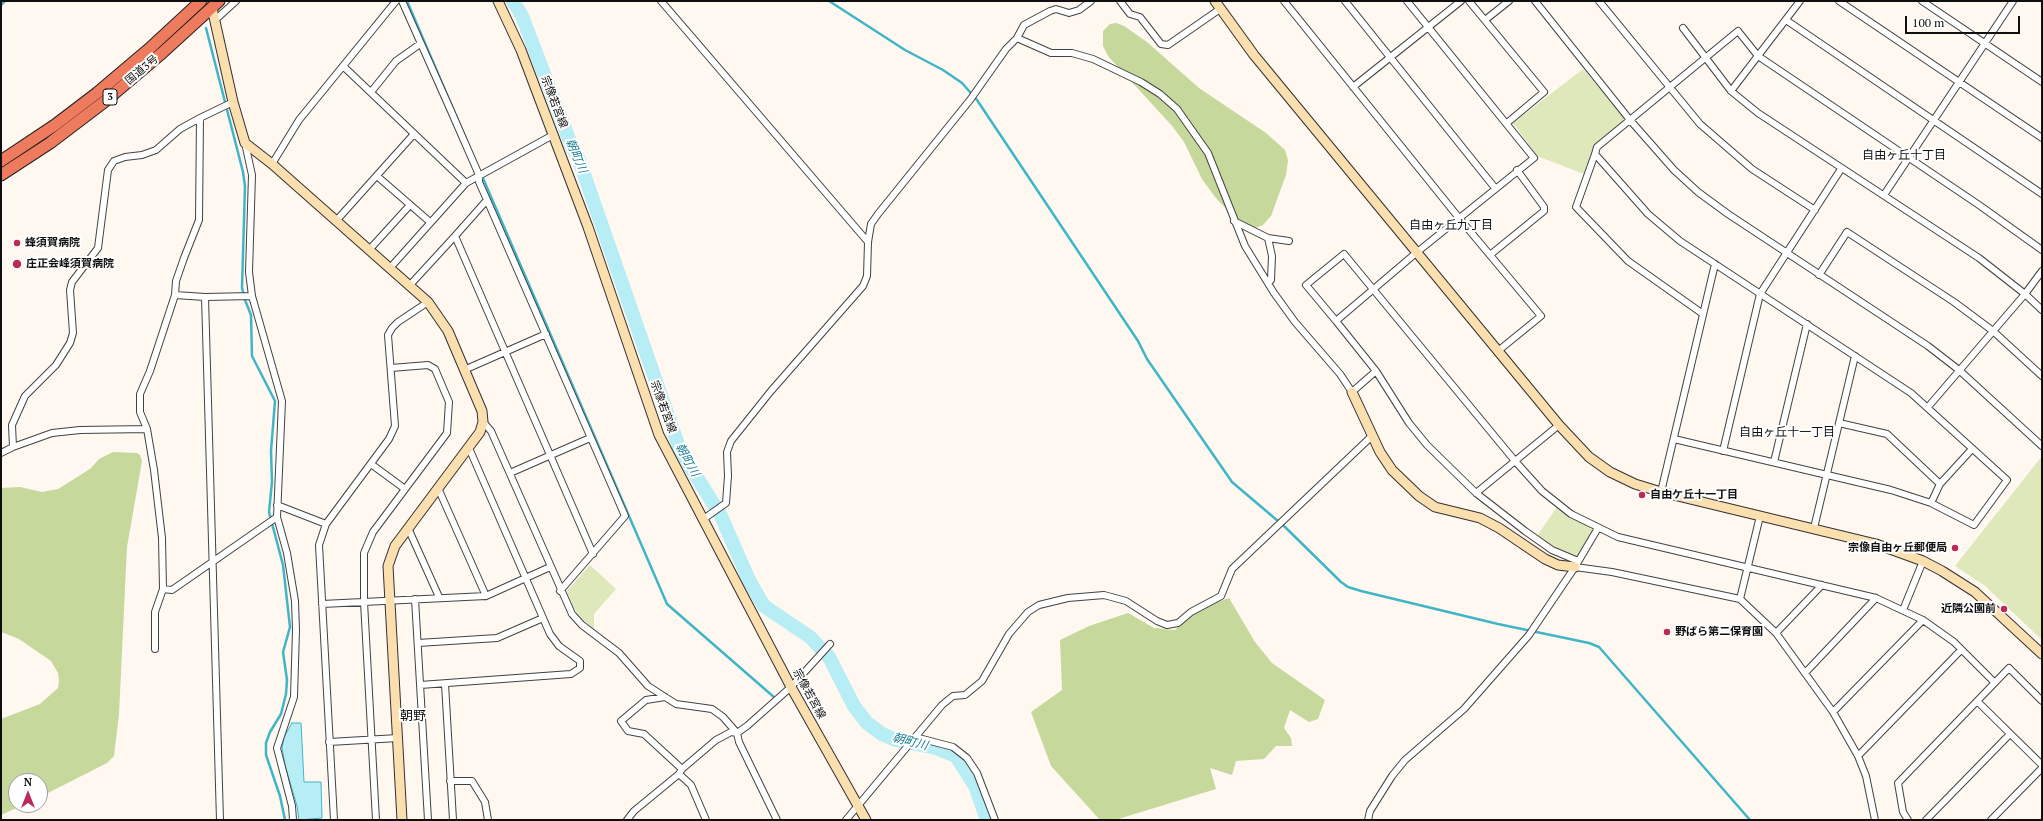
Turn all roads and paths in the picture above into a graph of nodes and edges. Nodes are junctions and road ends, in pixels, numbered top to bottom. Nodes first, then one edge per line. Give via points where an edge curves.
1 (201, 1) edge
2 (236, 1) edge
3 (396, 1) edge
4 (402, 1) edge
5 (498, 1) edge
6 (661, 1) edge
7 (1091, 1) edge
8 (1215, 1) edge
9 (1284, 1) edge
10 (1345, 1) edge
11 (1407, 1) edge
12 (1462, 1) edge
13 (1469, 1) edge
14 (1509, 1) edge
15 (1535, 1) edge
16 (1599, 1) edge
17 (1800, 1) edge
18 (1839, 1) edge
19 (1922, 1) edge
20 (2004, 1) edge
21 (1122, 2) edge
22 (213, 3) edge
23 (2012, 3) edge
24 (1220, 9) junction
25 (1485, 20) junction
26 (1786, 20) junction
27 (214, 21) junction
28 (1428, 27) junction
29 (1683, 28) dead end
30 (1017, 38) junction
31 (1985, 43) junction
32 (420, 44) junction
33 (1758, 56) junction
34 (1391, 57) junction
35 (1706, 58) junction
36 (343, 66) junction
37 (1959, 82) junction
38 (2042, 82) edge
39 (1354, 87) junction
40 (1670, 87) junction
41 (1731, 91) junction
42 (371, 92) junction
43 (233, 102) junction
44 (200, 118) junction
45 (1630, 120) junction
46 (1934, 120) junction
47 (1507, 123) junction
48 (414, 134) junction
49 (553, 135) junction
50 (2042, 138) edge
51 (245, 143) junction
52 (1595, 154) junction
53 (1908, 158) junction
54 (1, 161) edge
55 (272, 164) junction
56 (1842, 169) junction
57 (1518, 170) junction
58 (1, 175) edge
59 (479, 175) junction
60 (377, 176) junction
61 (466, 183) junction
62 (1495, 188) junction
63 (2042, 194) edge
64 (1884, 195) junction
65 (487, 200) junction
66 (410, 205) junction
67 (1815, 210) junction
68 (1459, 218) junction
69 (336, 221) junction
70 (1234, 221) junction
71 (430, 222) junction
72 (455, 236) junction
73 (1268, 238) junction
74 (1289, 241) dead end
75 (868, 242) junction
76 (369, 250) junction
77 (2042, 250) edge
78 (1416, 252) junction
79 (1787, 253) junction
80 (1490, 255) junction
81 (1715, 264) junction
82 (390, 268) junction
83 (2042, 270) edge
84 (1819, 275) junction
85 (1268, 284) junction
86 (410, 285) junction
87 (1373, 290) junction
88 (1760, 294) junction
89 (2025, 294) junction
90 (175, 295) junction
91 (252, 296) junction
92 (205, 297) junction
93 (428, 302) junction
94 (2042, 310) edge
95 (1703, 314) junction
96 (1336, 321) junction
97 (1807, 324) junction
98 (1993, 331) junction
99 (546, 334) junction
100 (1498, 351) junction
101 (505, 352) junction
102 (1855, 356) junction
103 (391, 368) junction
104 (464, 370) junction
105 (1959, 370) junction
106 (1376, 371) junction
107 (2042, 376) edge
108 (1352, 392) junction
109 (1928, 407) junction
110 (483, 422) junction
111 (1839, 422) junction
112 (1559, 426) junction
113 (147, 429) junction
114 (1373, 435) junction
115 (590, 438) junction
116 (1674, 439) junction
117 (2042, 446) edge
118 (13, 447) junction
119 (468, 448) junction
120 (1972, 448) junction
121 (1723, 451) junction
122 (1, 453) edge
123 (550, 455) junction
124 (1515, 461) junction
125 (1774, 462) junction
126 (371, 464) junction
127 (510, 473) junction
128 (1827, 475) junction
129 (1940, 484) junction
130 (438, 488) junction
131 (406, 489) junction
132 (1661, 492) junction
133 (1476, 493) junction
134 (1931, 503) junction
135 (277, 505) junction
136 (1760, 516) junction
137 (277, 517) junction
138 (702, 520) junction
139 (326, 524) junction
140 (408, 528) junction
141 (1598, 528) junction
142 (1814, 528) junction
143 (593, 554) junction
144 (213, 560) junction
145 (1923, 561) junction
146 (1576, 564) junction
147 (550, 567) junction
148 (1748, 567) junction
149 (526, 578) junction
150 (1822, 585) junction
151 (163, 589) junction
152 (560, 591) junction
153 (486, 596) junction
154 (439, 597) junction
155 (1876, 598) junction
156 (415, 599) junction
157 (1740, 599) junction
158 (390, 600) junction
159 (364, 602) junction
160 (322, 604) junction
161 (1903, 610) junction
162 (543, 618) junction
163 (1923, 620) junction
164 (1776, 632) junction
165 (418, 643) junction
166 (830, 644) dead end
167 (155, 650) dead end
168 (1961, 650) junction
169 (2042, 654) edge
170 (1805, 673) junction
171 (1994, 682) junction
172 (445, 684) junction
173 (420, 685) junction
174 (791, 686) junction
175 (665, 697) junction
176 (1977, 701) junction
177 (2042, 701) edge
178 (1833, 712) junction
179 (737, 733) junction
180 (2010, 734) junction
181 (915, 737) junction
182 (398, 738) junction
183 (371, 740) junction
184 (329, 742) junction
185 (1858, 756) junction
186 (2042, 765) edge
187 (2042, 768) edge
188 (680, 771) junction
189 (450, 781) junction
190 (858, 806) junction
191 (220, 820) edge
192 (293, 820) edge
193 (334, 820) edge
194 (376, 820) edge
195 (402, 820) edge
196 (428, 820) edge
197 (452, 820) edge
198 (488, 820) edge
199 (627, 820) edge
200 (706, 820) edge
201 (776, 820) edge
202 (846, 820) edge
203 (866, 820) edge
204 (995, 820) edge
205 (1368, 820) edge
206 (1875, 820) edge
207 (1908, 820) edge
208 (1926, 820) edge
209 (1992, 820) edge

1 - 54 highway, 国道3号 / 3 via 97,93
2 - 27 street
3 - 36 street
4 - 32 street
5 - 49 street, 宗像若宮線 via 521,50
6 - 75 street
7 - 30 street via 1079,10 1069,13 1056,9 1046,13 1024,25
8 - 24 street
9 - 39 street
10 - 34 street
11 - 28 street
12 - 28 street
13 - 25 street
14 - 25 street
15 - 45 street
16 - 40 street
17 - 26 street
18 - 37 street
19 - 31 street
20 - 23 street
21 - 24 street via 1130,14 1140,17 1161,44 1168,45
22 - 27 street
22 - 58 highway, 国道3号 / 3 via 104,102 50,143
23 - 31 street
24 - 78 street via 1254,55
25 - 47 street via 1544,92
26 - 33 street
26 - 46 street
27 - 43 street
28 - 34 street
28 - 47 street
29 - 35 street
30 - 70 street via 1051,53 1072,53 1092,59 1160,94 1177,109 1208,153
30 - 75 street via 878,214 871,224
31 - 37 street
31 - 38 street
32 - 42 street via 396,61
32 - 59 street
33 - 35 street via 1738,31
33 - 41 street
33 - 53 street
34 - 39 street
34 - 62 street
35 - 40 street
35 - 41 street
36 - 42 street
36 - 55 street via 299,120
37 - 46 street
37 - 50 street
39 - 68 street
40 - 45 street
40 - 67 street via 1700,124 1723,145 1752,169
41 - 56 street via 1758,113
42 - 48 street
43 - 44 street
43 - 51 street
44 - 90 street via 200,220 176,281
44 - 118 street via 180,129 156,150 114,161 108,170 98,248 72,282 70,290 73,333 70,343 56,366 25,396 12,425
45 - 52 street via 1597,147
45 - 79 street via 1674,170 1698,192
46 - 53 street
46 - 63 street
47 - 57 street via 1534,158
48 - 60 street
48 - 61 street
49 - 59 street
49 - 138 street, 宗像若宮線 via 588,227 659,435
51 - 55 street
51 - 91 street via 252,175 249,272
52 - 81 street via 1648,214 1680,241
52 - 95 street via 1576,207 1628,261
53 - 64 street
53 - 77 street
55 - 69 street
56 - 64 street
56 - 67 street
57 - 62 street
57 - 80 street via 1544,207 1544,211
59 - 61 street
59 - 65 street via 479,182
60 - 66 street
60 - 69 street
61 - 71 street
62 - 68 street
64 - 89 street via 1979,258
65 - 72 street
65 - 99 street
66 - 71 street
66 - 76 street
67 - 79 street
68 - 78 street
68 - 80 street
69 - 76 street
70 - 73 street
70 - 85 street via 1245,246
71 - 82 street
72 - 86 street
72 - 101 street
73 - 74 street
73 - 85 street via 1272,256 1271,280
75 - 138 street via 867,276 863,286 770,391 730,441 727,452 726,503
76 - 82 street
78 - 87 street
78 - 100 street
79 - 84 street
79 - 88 street
80 - 100 street via 1541,316
81 - 88 street
81 - 95 street
82 - 86 street
83 - 89 street
84 - 98 street via 1847,232 1954,302
84 - 105 street via 1928,346
85 - 108 street via 1295,322 1340,374
86 - 93 street
87 - 96 street
87 - 96 street via 1344,254 1306,285
87 - 124 street
88 - 97 street
88 - 121 street
89 - 94 street
89 - 98 street
90 - 92 street
90 - 113 street via 140,394 140,412
91 - 92 street
91 - 135 street via 282,401
92 - 144 street
93 - 103 street via 392,328 388,343
93 - 104 street via 448,331
95 - 116 street
96 - 106 street
97 - 102 street
97 - 125 street
98 - 105 street
98 - 107 street
99 - 101 street
99 - 115 street
100 - 112 street
101 - 104 street
101 - 123 street
102 - 109 street
102 - 111 street
103 - 126 street via 395,426
103 - 131 street via 428,365 432,367 450,402 447,433
104 - 110 street via 480,403
105 - 109 street
105 - 117 street
106 - 108 street
106 - 133 street via 1409,423
108 - 114 street
109 - 120 street
110 - 119 street via 480,432
110 - 127 street via 491,431
111 - 128 street
111 - 129 street via 1887,434
112 - 124 street
112 - 132 street via 1589,457 1610,472 1635,484
113 - 118 street via 52,433
113 - 151 street via 162,538
114 - 146 street via 1392,470 1419,496 1435,507 1480,518 1545,559 1558,564
114 - 181 street via 1232,569 1221,596 1191,612 1178,623 1167,625 1126,601 1104,595 1068,598 1039,605 1028,612 1009,634 982,681 965,695 953,696 942,705
115 - 123 street
115 - 143 street via 625,516
116 - 121 street
116 - 132 street
118 - 122 street
119 - 130 street
119 - 149 street
120 - 129 street
120 - 134 street via 2006,480 1974,525
121 - 125 street
123 - 127 street
123 - 143 street
124 - 133 street
124 - 141 street via 1542,491 1571,514
125 - 128 street
126 - 131 street
126 - 139 street
127 - 147 street
128 - 134 street via 1891,490
128 - 142 street
129 - 134 street
130 - 140 street
130 - 153 street
131 - 159 street via 367,543 362,562
132 - 136 street
133 - 146 street via 1552,550
135 - 137 street
135 - 139 street
136 - 142 street
136 - 148 street
137 - 144 street
137 - 192 street via 287,553 295,601 294,697 277,748 292,806
138 - 174 street, 宗像若宮線
139 - 160 street via 319,545
140 - 154 street
140 - 158 street via 395,546 388,566
141 - 146 street
141 - 148 street via 1618,537
142 - 145 street via 1883,546
143 - 152 street
144 - 151 street via 172,590
144 - 191 street
145 - 161 street
145 - 169 street via 1975,592
146 - 157 street
146 - 205 street via 1529,635 1479,692 1439,732 1405,760 1392,776 1370,812
147 - 149 street
147 - 152 street
148 - 150 street
148 - 157 street
149 - 153 street
149 - 162 street
150 - 155 street
150 - 164 street
151 - 167 street via 156,612
152 - 175 street via 572,614 582,625 619,653 648,686
153 - 154 street
154 - 156 street
155 - 161 street
155 - 170 street
156 - 158 street
156 - 165 street
157 - 164 street
158 - 159 street
158 - 182 street
159 - 160 street
159 - 183 street
160 - 184 street
161 - 163 street
162 - 165 street via 497,638
162 - 172 street via 559,646 580,661 580,668 576,671 571,674
163 - 168 street
163 - 178 street
164 - 170 street
165 - 173 street
166 - 174 street
168 - 171 street
168 - 185 street
170 - 178 street
171 - 176 street
171 - 177 street via 2009,668
172 - 173 street
172 - 189 street
173 - 196 street
174 - 179 street
174 - 190 street, 宗像若宮線
175 - 179 street via 676,704 712,709
175 - 188 street via 646,700 621,721 628,731 644,734
176 - 180 street
176 - 207 street via 1898,783 1903,812
178 - 185 street
179 - 188 street via 731,732 716,740
179 - 201 street
180 - 186 street
180 - 208 street
181 - 190 street
181 - 204 street via 953,747 967,758 978,773
182 - 183 street
182 - 195 street
183 - 184 street
183 - 194 street
184 - 193 street
185 - 206 street via 1866,776
187 - 209 street
188 - 199 street
188 - 200 street via 691,785
189 - 197 street
189 - 198 street via 472,781 485,802
190 - 202 street
190 - 203 street, 宗像若宮線

